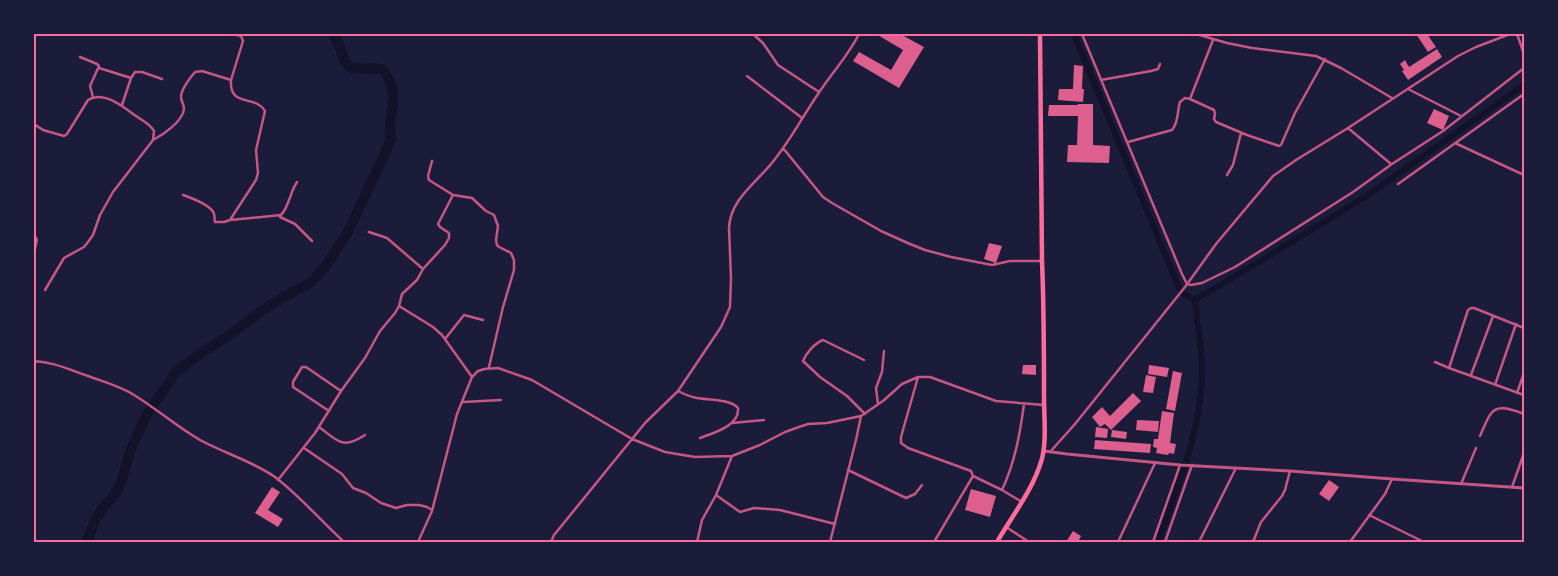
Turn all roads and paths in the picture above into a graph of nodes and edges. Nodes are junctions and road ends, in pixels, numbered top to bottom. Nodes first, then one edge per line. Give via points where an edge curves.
1 (233, 34) edge
2 (753, 34) edge
3 (859, 34) edge
4 (1040, 34) edge
5 (1082, 34) edge
6 (1196, 34) edge
7 (1510, 34) edge
8 (1517, 34) edge
9 (1213, 39) junction
10 (1524, 54) edge
11 (80, 57) dead end
12 (1325, 59) junction
13 (1160, 64) dead end
14 (99, 68) junction
15 (1524, 68) edge
16 (747, 76) dead end
17 (131, 78) junction
18 (162, 79) dead end
19 (231, 80) junction
20 (1101, 80) junction
21 (1408, 88) junction
22 (819, 92) junction
23 (1524, 94) edge
24 (93, 97) junction
25 (1392, 98) junction
26 (1190, 99) junction
27 (122, 106) junction
28 (1461, 116) junction
29 (802, 118) junction
30 (34, 124) edge
31 (1348, 128) junction
32 (1241, 133) junction
33 (153, 140) junction
34 (1128, 142) junction
35 (1456, 143) junction
36 (783, 148) junction
37 (432, 161) dead end
38 (1392, 164) junction
39 (1227, 175) dead end
40 (1524, 175) edge
41 (297, 182) dead end
42 (1398, 184) dead end
43 (183, 195) dead end
44 (453, 195) junction
45 (278, 216) junction
46 (230, 220) junction
47 (368, 232) dead end
48 (34, 234) edge
49 (312, 241) dead end
50 (34, 252) edge
51 (1042, 261) junction
52 (423, 269) junction
53 (1186, 285) junction
54 (45, 290) dead end
55 (399, 306) junction
56 (1493, 316) junction
57 (483, 320) dead end
58 (1516, 324) junction
59 (1524, 328) edge
60 (445, 339) junction
61 (884, 351) dead end
62 (864, 360) dead end
63 (34, 361) edge
64 (1435, 362) dead end
65 (489, 368) junction
66 (1449, 368) junction
67 (1524, 373) edge
68 (1471, 376) junction
69 (472, 377) junction
70 (918, 377) junction
71 (1495, 385) junction
72 (341, 391) junction
73 (678, 391) junction
74 (1517, 393) junction
75 (1524, 396) edge
76 (501, 400) dead end
77 (462, 402) junction
78 (878, 404) junction
79 (1024, 404) junction
80 (1044, 405) junction
81 (329, 411) junction
82 (865, 414) junction
83 (1524, 414) edge
84 (861, 416) junction
85 (764, 420) dead end
86 (732, 423) junction
87 (319, 427) junction
88 (365, 435) dead end
89 (1480, 436) dead end
90 (700, 438) dead end
91 (632, 439) junction
92 (304, 448) junction
93 (1476, 448) dead end
94 (1043, 450) junction
95 (1050, 452) junction
96 (1524, 453) edge
97 (732, 456) junction
98 (1155, 463) junction
99 (1181, 465) junction
100 (1191, 465) junction
101 (1236, 468) junction
102 (848, 470) junction
103 (1290, 471) junction
104 (973, 476) junction
105 (278, 480) junction
106 (1392, 480) junction
107 (1461, 484) junction
108 (922, 485) dead end
109 (1512, 487) junction
110 (1524, 488) edge
111 (1002, 490) junction
112 (716, 495) junction
113 (1022, 502) junction
114 (432, 511) junction
115 (1369, 516) junction
116 (835, 524) junction
117 (1006, 527) junction
118 (344, 542) edge
119 (418, 542) edge
120 (552, 542) edge
121 (697, 542) edge
122 (830, 542) edge
123 (934, 542) edge
124 (997, 542) edge
125 (1029, 542) edge
126 (1118, 542) edge
127 (1153, 542) edge
128 (1165, 542) edge
129 (1199, 542) edge
130 (1253, 542) edge
131 (1350, 542) edge
132 (1424, 542) edge

1 - 19 street via 241,36 243,41
2 - 22 street via 778,65
3 - 22 street
4 - 51 highway
5 - 20 street
6 - 9 street
7 - 21 street via 1466,52
8 - 10 street
9 - 12 street
9 - 26 street
11 - 14 street
12 - 25 street
12 - 32 street via 1281,145
13 - 20 street via 1151,72
14 - 17 street
14 - 24 street via 90,86
15 - 28 street
16 - 29 street
17 - 18 street via 135,72 140,72
17 - 27 street
19 - 33 street via 195,72 182,91 182,113
19 - 46 street via 233,94 262,106 265,115 256,150 257,176
20 - 34 street
21 - 25 street
21 - 28 street
22 - 29 street
23 - 35 street
24 - 27 street
24 - 30 street via 64,136
25 - 31 street
26 - 32 street via 1214,110 1216,122
26 - 34 street via 1180,102 1172,130
27 - 33 street via 150,125 154,131
28 - 38 street
29 - 36 street
31 - 38 street
31 - 53 street via 1273,176
32 - 39 street
33 - 54 street via 113,192 88,242 64,258
34 - 53 street
35 - 40 street
35 - 42 street
36 - 51 street via 823,197 910,244 992,265 1010,261
36 - 73 street via 732,212 728,228 729,310
37 - 44 street via 429,180
38 - 53 street via 1360,188 1235,267 1202,283
41 - 45 street via 284,212
43 - 46 street via 204,204 214,213 215,222
44 - 52 street via 438,224 450,238
44 - 65 street via 472,198 486,212 494,215 498,226 497,245 511,252 514,260
45 - 46 street
45 - 49 street via 295,224
47 - 52 street via 387,238
48 - 50 street via 37,243
51 - 80 highway
52 - 55 street via 402,294
53 - 95 street
55 - 60 street via 433,327
55 - 72 street
56 - 58 street
56 - 66 street via 1469,309
56 - 68 street
57 - 60 street via 464,315
58 - 59 street
58 - 71 street
60 - 69 street
61 - 78 street via 876,388
62 - 82 street via 823,340 804,361
63 - 105 street via 64,366 117,386 185,431
64 - 66 street
65 - 69 street
65 - 91 street via 532,380
66 - 68 street
67 - 74 street
68 - 71 street
69 - 77 street
70 - 78 street via 902,384
70 - 79 street via 930,377 996,401
70 - 104 street via 901,444 971,471
71 - 74 street
72 - 81 street
72 - 81 street via 306,367 302,367 292,382 293,387
73 - 86 street via 736,406 738,413
73 - 91 street
74 - 75 street
76 - 77 street
77 - 114 street
78 - 82 street
79 - 80 street
79 - 111 street via 1017,449
80 - 94 highway
81 - 87 street
82 - 84 street
83 - 89 street via 1507,407 1499,408 1488,416
84 - 97 street via 799,427
84 - 102 street
85 - 86 street
86 - 90 street
87 - 88 street via 344,444
87 - 92 street
91 - 97 street via 678,455
91 - 120 street via 562,524
92 - 105 street
92 - 114 street via 342,474 354,488 381,503 396,508 419,505
93 - 107 street
94 - 95 street
94 - 113 highway via 1040,466
95 - 98 street
96 - 109 street
97 - 112 street
98 - 99 street
98 - 126 street
99 - 100 street
99 - 127 street
100 - 101 street
100 - 128 street
101 - 103 street
101 - 129 street
102 - 108 street via 906,498 915,494
102 - 116 street
103 - 106 street
103 - 130 street via 1285,490 1262,522
104 - 111 street
104 - 123 street
105 - 118 street
106 - 107 street
106 - 115 street
107 - 109 street
109 - 110 street
111 - 113 street
112 - 116 street via 740,512 754,508 780,510
112 - 121 street via 702,520
113 - 117 highway
114 - 119 street
115 - 131 street
115 - 132 street
116 - 122 street
117 - 124 highway
117 - 125 street

